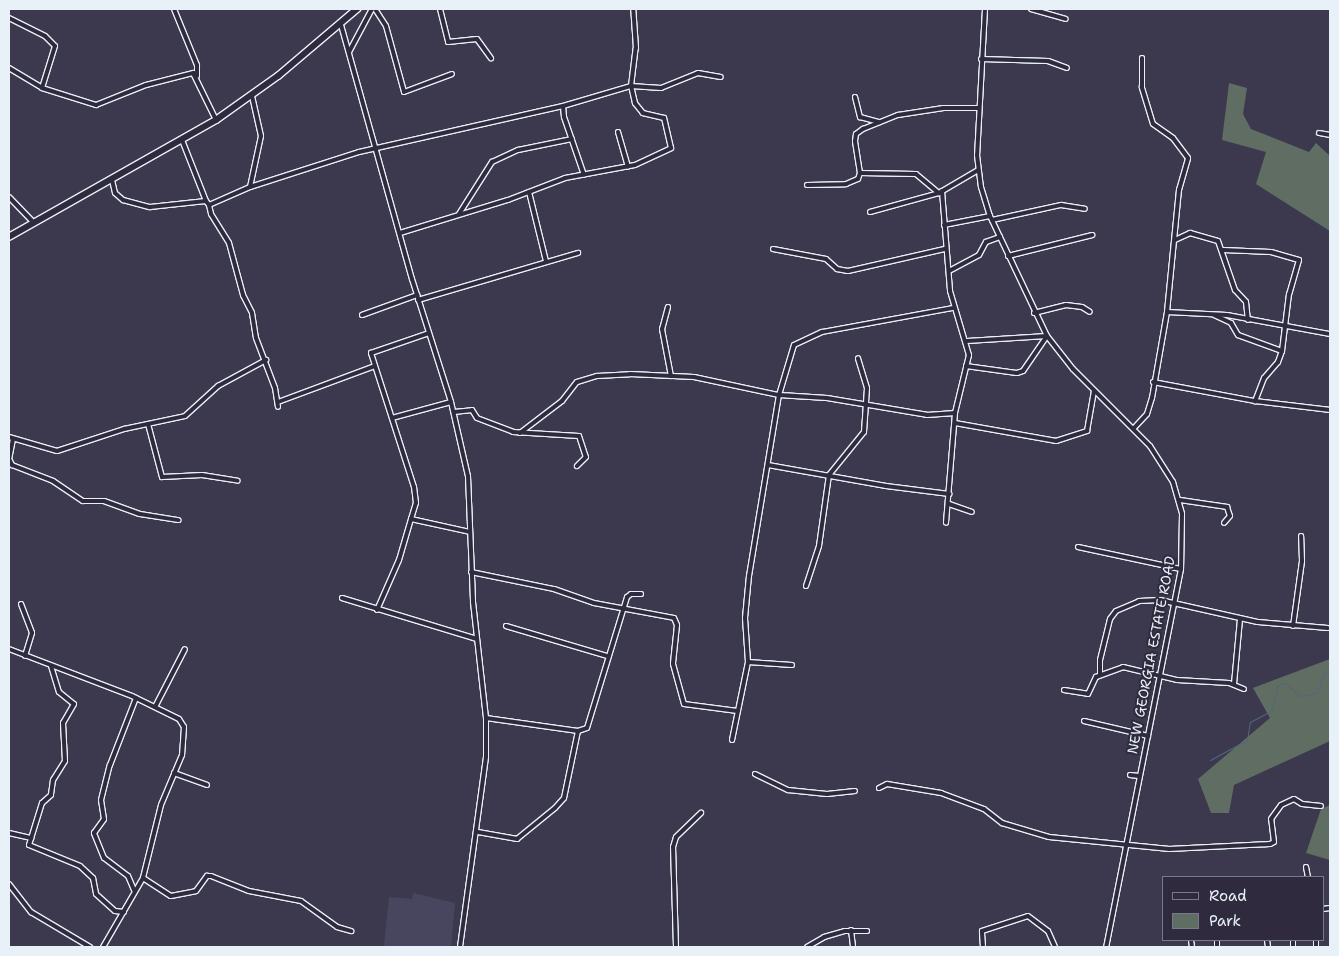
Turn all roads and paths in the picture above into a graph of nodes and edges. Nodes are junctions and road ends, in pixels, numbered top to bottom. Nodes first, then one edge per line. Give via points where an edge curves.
1 (174, 9) edge
2 (358, 9) edge
3 (374, 9) edge
4 (440, 9) edge
5 (632, 9) edge
6 (985, 9) edge
7 (1031, 9) edge
8 (9, 18) edge
9 (1066, 19) dead end
10 (341, 25) junction
11 (349, 52) junction
12 (491, 58) dead end
13 (1142, 58) dead end
14 (981, 59) junction
15 (9, 68) edge
16 (1066, 68) dead end
17 (452, 74) dead end
18 (197, 76) junction
19 (721, 77) dead end
20 (631, 86) junction
21 (42, 88) junction
22 (252, 96) junction
23 (855, 97) dead end
24 (563, 106) junction
25 (978, 108) junction
26 (216, 120) junction
27 (879, 122) junction
28 (618, 132) dead end
29 (1319, 133) dead end
30 (1330, 135) edge
31 (572, 139) junction
32 (182, 140) junction
33 (376, 148) junction
34 (628, 167) junction
35 (978, 170) junction
36 (860, 172) junction
37 (584, 174) junction
38 (112, 180) junction
39 (807, 185) dead end
40 (250, 187) junction
41 (529, 192) junction
42 (940, 192) junction
43 (9, 197) edge
44 (208, 203) junction
45 (1085, 209) dead end
46 (870, 212) dead end
47 (459, 215) junction
48 (991, 218) junction
49 (32, 221) junction
50 (944, 224) junction
51 (400, 233) junction
52 (1092, 235) dead end
53 (9, 236) edge
54 (1000, 237) junction
55 (1175, 240) junction
56 (773, 249) dead end
57 (945, 249) junction
58 (1223, 250) junction
59 (578, 253) dead end
60 (1008, 256) junction
61 (546, 261) junction
62 (949, 271) junction
63 (418, 297) junction
64 (668, 307) dead end
65 (954, 308) junction
66 (1090, 312) dead end
67 (1168, 312) junction
68 (1034, 313) junction
69 (1212, 314) junction
70 (362, 315) dead end
71 (1248, 320) junction
72 (1287, 328) junction
73 (429, 333) junction
74 (1330, 334) edge
75 (1047, 336) junction
76 (967, 341) junction
77 (1282, 351) junction
78 (858, 358) dead end
79 (266, 360) junction
80 (374, 366) junction
81 (966, 366) junction
82 (671, 376) junction
83 (1154, 382) junction
84 (1094, 391) junction
85 (779, 394) junction
86 (1255, 401) junction
87 (451, 402) junction
88 (1330, 403) edge
89 (867, 406) junction
90 (1330, 409) edge
91 (454, 412) junction
92 (955, 412) junction
93 (392, 418) junction
94 (954, 422) junction
95 (148, 424) junction
96 (1134, 428) junction
97 (520, 433) junction
98 (11, 438) edge
99 (768, 465) junction
100 (577, 466) dead end
101 (828, 475) junction
102 (238, 481) dead end
103 (949, 494) junction
104 (1180, 500) junction
105 (949, 504) junction
106 (972, 512) dead end
107 (411, 519) junction
108 (179, 520) dead end
109 (946, 523) dead end
110 (1224, 523) dead end
111 (470, 532) junction
112 (1301, 536) dead end
113 (1078, 548) dead end
114 (1181, 569) junction
115 (471, 572) junction
116 (806, 586) dead end
117 (641, 594) dead end
118 (342, 598) dead end
119 (1174, 603) junction
120 (21, 604) dead end
121 (624, 609) junction
122 (377, 610) junction
123 (1240, 619) junction
124 (506, 626) dead end
125 (1293, 626) junction
126 (1328, 628) dead end
127 (477, 639) junction
128 (9, 649) edge
129 (185, 649) dead end
130 (25, 656) junction
131 (607, 656) junction
132 (748, 662) junction
133 (792, 665) dead end
134 (51, 666) junction
135 (1100, 675) junction
136 (1159, 676) junction
137 (1234, 684) junction
138 (1244, 689) dead end
139 (1064, 690) dead end
140 (136, 698) junction
141 (155, 707) junction
142 (738, 711) junction
143 (486, 718) junction
144 (1084, 721) dead end
145 (578, 731) junction
146 (1148, 736) junction
147 (732, 740) dead end
148 (174, 773) junction
149 (755, 774) dead end
150 (1130, 775) dead end
151 (1139, 776) junction
152 (207, 785) dead end
153 (879, 788) dead end
154 (855, 791) dead end
155 (1321, 806) dead end
156 (701, 813) dead end
157 (9, 832) edge
158 (478, 832) junction
159 (31, 838) junction
160 (1126, 846) junction
161 (1306, 867) dead end
162 (1308, 876) edge
163 (143, 878) junction
164 (9, 884) edge
165 (134, 890) junction
166 (124, 912) junction
167 (851, 930) junction
168 (867, 931) dead end
169 (350, 932) dead end
170 (82, 942) junction
171 (78, 947) edge
172 (90, 947) edge
173 (103, 947) edge
174 (460, 947) edge
175 (676, 947) edge
176 (807, 947) edge
177 (853, 947) edge
178 (983, 947) edge
179 (1055, 947) edge
180 (1106, 947) edge

1 - 18 street via 197,65
2 - 10 street
3 - 11 street
3 - 17 street via 386,26 404,92
4 - 12 street via 448,42 477,39
5 - 20 street via 636,48
6 - 14 street, NEW GEORGIA ESTATE ROAD
7 - 9 street
8 - 21 street via 45,36 55,46
10 - 11 street
10 - 22 street
11 - 33 street
13 - 55 street via 1142,87 1153,124 1173,138 1188,158 1179,190
14 - 16 street via 1048,61
14 - 25 street, NEW GEORGIA ESTATE ROAD
15 - 21 street
18 - 21 street via 186,72 96,105
18 - 26 street via 207,107
19 - 20 street via 698,73 661,88
20 - 24 street
20 - 34 street via 635,103 643,113 664,118 672,146 647,161
22 - 26 street
22 - 40 street via 261,136
23 - 27 street via 860,117
24 - 31 street
24 - 33 street
25 - 27 street via 924,110
25 - 35 street, NEW GEORGIA ESTATE ROAD
26 - 32 street
27 - 36 street via 856,134 855,151
28 - 34 street
29 - 30 street
31 - 37 street
31 - 47 street via 518,150 492,162
32 - 38 street
32 - 44 street
33 - 40 street
33 - 51 street
34 - 37 street
35 - 42 street
35 - 48 street, NEW GEORGIA ESTATE ROAD
36 - 39 street via 858,178 846,184
36 - 42 street via 916,174
37 - 41 street
38 - 44 street via 115,193 123,200 150,207
38 - 49 street
40 - 44 street
41 - 47 street
41 - 61 street
42 - 46 street
42 - 50 street
43 - 49 street
44 - 79 street via 229,243 243,295 252,313 256,338
45 - 48 street via 1062,205
47 - 51 street
48 - 50 street
48 - 54 street, NEW GEORGIA ESTATE ROAD
49 - 53 street
50 - 57 street
51 - 63 street
52 - 60 street
54 - 60 street, NEW GEORGIA ESTATE ROAD
54 - 62 street via 986,242 979,255
55 - 58 street via 1186,233 1196,234 1218,241
55 - 67 street
56 - 57 street via 826,259 836,269 848,270
57 - 62 street
58 - 71 street via 1234,290 1246,302
58 - 72 street via 1271,252 1299,259 1290,294
59 - 61 street
60 - 68 street, NEW GEORGIA ESTATE ROAD
61 - 63 street
62 - 65 street
63 - 70 street
63 - 73 street
64 - 82 street via 662,329
65 - 76 street
65 - 85 street via 810,334 794,344
66 - 68 street via 1082,306 1066,305
67 - 69 street
67 - 83 street
68 - 75 street, NEW GEORGIA ESTATE ROAD
69 - 71 street
69 - 77 street via 1231,323 1238,335
71 - 72 street
72 - 74 street
72 - 77 street
73 - 80 street via 373,351
73 - 87 street
75 - 76 street
75 - 81 street via 1023,371 1017,373
75 - 84 street, NEW GEORGIA ESTATE ROAD
76 - 81 street via 969,355
77 - 86 street via 1278,362 1264,378
78 - 89 street via 867,388
79 - 80 street via 278,404
79 - 95 street via 218,386 185,416
80 - 93 street
81 - 92 street
82 - 85 street via 724,381
82 - 97 street via 640,374 586,378 577,382 545,415
83 - 86 street
83 - 96 street via 1147,414
84 - 94 street via 1088,431 1056,441
84 - 96 street, NEW GEORGIA ESTATE ROAD
85 - 89 street via 827,398
85 - 99 street
86 - 90 street
87 - 91 street
87 - 93 street
88 - 90 street
89 - 92 street via 927,415
89 - 101 street via 863,436
91 - 97 street via 472,410 477,418
91 - 111 street via 467,469
92 - 94 street
93 - 107 street via 416,496
94 - 103 street
95 - 98 street via 57,452
95 - 102 street via 162,477 202,475
96 - 104 street, NEW GEORGIA ESTATE ROAD via 1164,464
97 - 100 street via 579,436 586,457
98 - 108 street via 9,459 12,465 54,481 83,501 104,501 140,514
99 - 101 street
99 - 132 street via 745,618
101 - 103 street
101 - 116 street via 819,546
103 - 105 street
104 - 110 street via 1227,507 1230,516
104 - 114 street, NEW GEORGIA ESTATE ROAD via 1184,534
105 - 106 street
105 - 109 street
107 - 111 street
107 - 122 street via 399,560
111 - 115 street
112 - 125 street via 1302,561
113 - 114 street
114 - 119 street, NEW GEORGIA ESTATE ROAD
115 - 121 street via 554,588
115 - 127 street
117 - 121 street via 628,595
118 - 122 street
119 - 123 street
119 - 135 street via 1139,601 1116,611 1104,638
119 - 136 street, NEW GEORGIA ESTATE ROAD
120 - 130 street via 32,633
121 - 131 street
121 - 142 street via 662,614 677,621 673,664 684,704
122 - 127 street
123 - 125 street
123 - 137 street
124 - 131 street
125 - 126 street
127 - 143 street
128 - 130 street
129 - 141 street
130 - 134 street
131 - 145 street via 590,724
132 - 133 street
132 - 142 street
134 - 140 street
134 - 159 street via 59,692 74,704 62,723 65,760 53,780 51,795 42,803
135 - 136 street via 1123,667
135 - 139 street via 1088,694
136 - 137 street via 1204,684
136 - 146 street, NEW GEORGIA ESTATE ROAD
137 - 138 street
140 - 141 street
140 - 165 street via 110,765 101,800 104,819 94,833 104,858 128,876
141 - 148 street via 179,719 184,727 182,755
142 - 147 street
143 - 145 street
143 - 158 street via 485,772
144 - 146 street
145 - 158 street via 564,798 555,808 517,839
146 - 151 street, NEW GEORGIA ESTATE ROAD
148 - 152 street
148 - 163 street via 161,805
149 - 154 street via 788,790 827,794
150 - 151 street
151 - 160 street, NEW GEORGIA ESTATE ROAD
153 - 160 street via 887,784 941,793 984,809 1002,822 1049,837
155 - 160 street via 1302,804 1294,799 1281,806 1271,820 1274,842 1270,844 1169,849
156 - 175 street via 676,837 672,847
157 - 159 street
158 - 174 street
159 - 166 street via 29,845 80,866 93,878 96,894 115,911
160 - 180 street, NEW GEORGIA ESTATE ROAD
161 - 162 street
163 - 165 street
163 - 169 street via 171,896 196,891 207,876 211,876 249,891 301,902 337,927
164 - 170 street via 31,912
165 - 166 street
166 - 173 street
167 - 168 street
167 - 176 street via 824,937
167 - 177 street
170 - 171 street
170 - 172 street
178 - 179 street via 982,930 1028,916 1048,931

